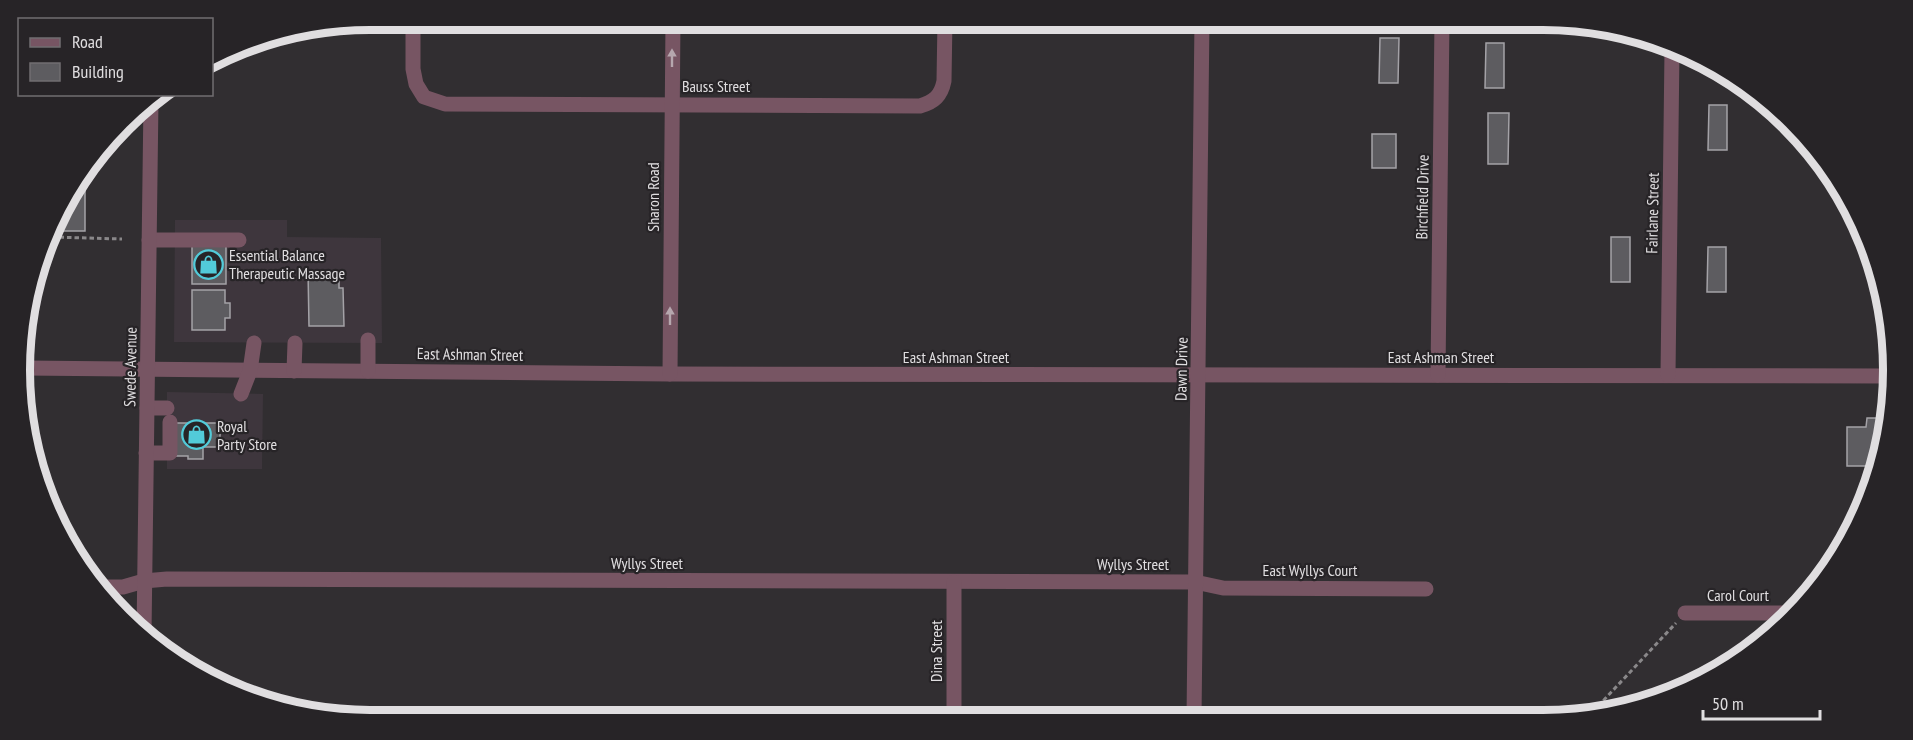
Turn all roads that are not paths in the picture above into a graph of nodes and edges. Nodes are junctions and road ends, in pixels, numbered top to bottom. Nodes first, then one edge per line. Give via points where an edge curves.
1 (413, 30) edge
2 (673, 30) edge
3 (945, 30) edge
4 (1202, 30) edge
5 (1442, 30) edge
6 (1672, 56) edge
7 (672, 104) junction
8 (150, 111) edge
9 (149, 240) junction
10 (238, 240) dead end
11 (368, 340) dead end
12 (254, 343) dead end
13 (295, 343) dead end
14 (30, 368) edge
15 (148, 369) junction
16 (250, 371) junction
17 (294, 371) junction
18 (368, 371) junction
19 (670, 374) junction
20 (1438, 375) junction
21 (1668, 375) junction
22 (1199, 376) junction
23 (1883, 376) edge
24 (241, 394) dead end
25 (147, 408) junction
26 (146, 453) junction
27 (144, 581) junction
28 (954, 582) junction
29 (1195, 582) junction
30 (108, 587) edge
31 (1426, 589) dead end
32 (1685, 613) road end
33 (1779, 614) edge
34 (144, 624) edge
35 (954, 710) edge
36 (1194, 710) edge

1 - 7 street, Bauss Street via 416,84 424,97 445,104
7 -> 2 street, Sharon Road
3 - 7 street, Bauss Street via 942,91 936,99 920,106
4 - 22 street, Dawn Drive
5 - 20 street, Birchfield Drive
6 - 21 street, Fairlane Street
19 -> 7 street, Sharon Road
8 - 9 street, Swede Avenue
9 - 10 street
9 - 15 street, Swede Avenue
11 - 18 street
12 - 16 street
13 - 17 street
14 - 15 street, East Ashman Street
15 - 16 street, East Ashman Street
15 - 25 street, Swede Avenue
16 - 17 street, East Ashman Street
16 - 24 street
17 - 18 street, East Ashman Street
18 - 19 street, East Ashman Street
19 - 22 street, East Ashman Street
20 - 21 street, East Ashman Street
20 - 22 street, East Ashman Street
21 - 23 street, East Ashman Street
22 - 29 street, Dawn Drive
25 - 26 street, Swede Avenue
25 - 26 street via 168,415 170,453
26 - 27 street, Swede Avenue
27 - 28 street, Wyllys Street
27 - 30 street, Wyllys Street
27 - 34 street, Swede Avenue
28 - 29 street, Wyllys Street
28 - 35 street, Dina Street
29 - 31 street, East Wyllys Court via 1223,588
29 - 36 street, Dawn Drive
32 - 33 street, Carol Court

